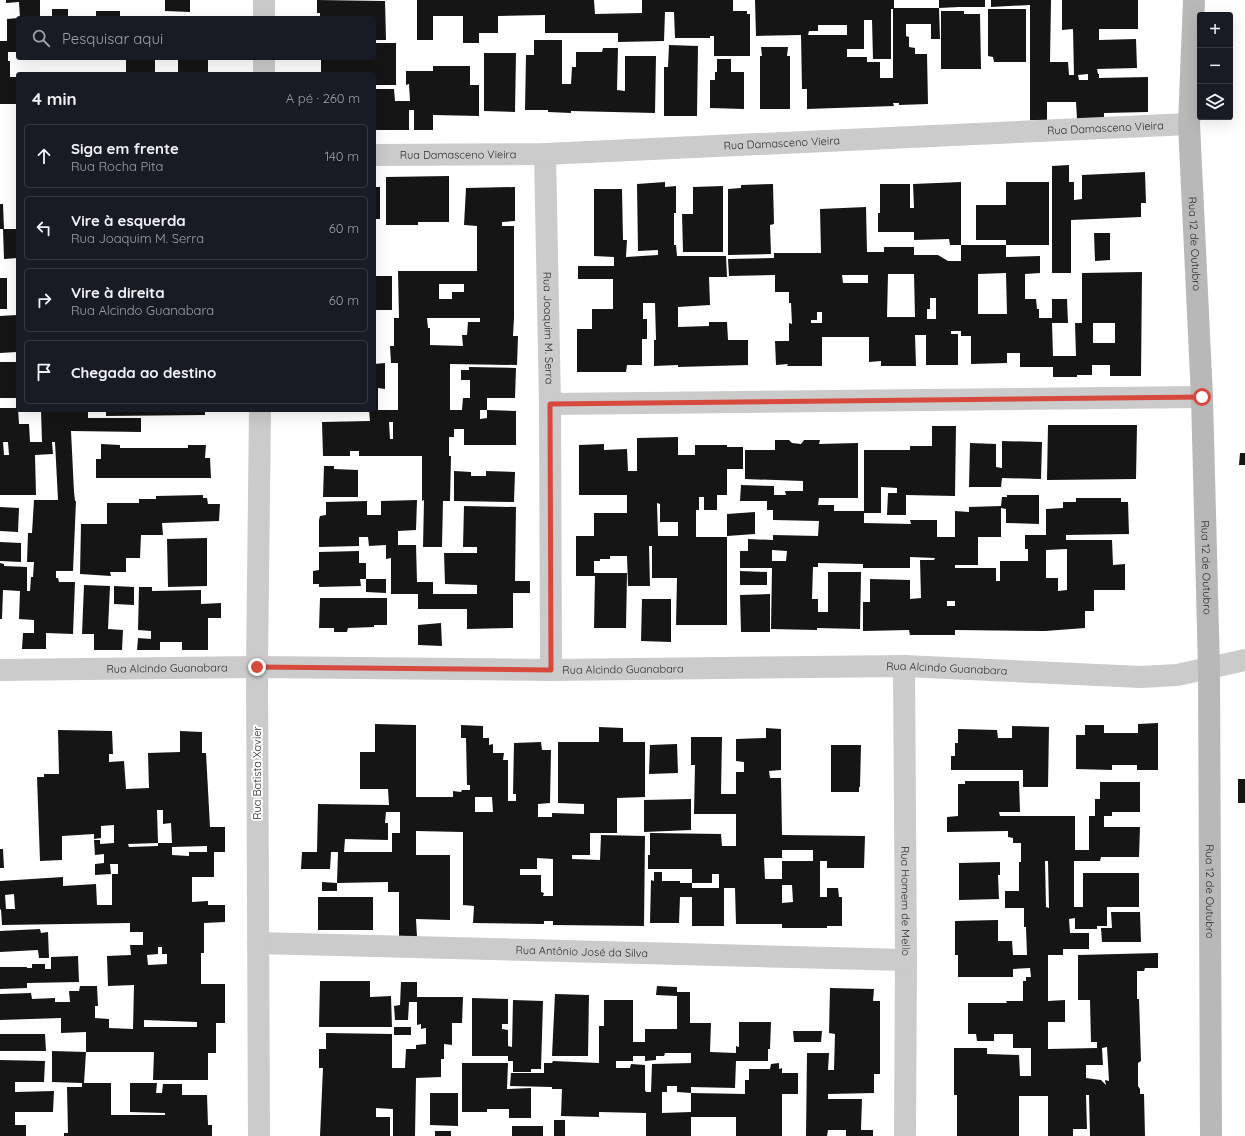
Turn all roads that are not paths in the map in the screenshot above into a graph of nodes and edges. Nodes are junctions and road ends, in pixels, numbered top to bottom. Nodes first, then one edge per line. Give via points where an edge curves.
1 (264, 0) edge
2 (1194, 0) edge
3 (264, 16) edge
4 (264, 60) edge
5 (264, 72) edge
6 (1189, 124) junction
7 (545, 154) junction
8 (376, 155) edge
9 (1202, 397) junction
10 (550, 404) junction
11 (260, 412) edge
12 (1245, 660) edge
13 (904, 666) junction
14 (257, 667) junction
15 (1209, 668) junction
16 (0, 670) edge
17 (551, 670) junction
18 (258, 943) junction
19 (906, 960) junction
20 (259, 1136) edge
21 (905, 1136) edge
22 (1211, 1136) edge

1 - 3 street
2 - 6 street, Rua 12 de Outubro
4 - 5 street
6 - 7 street, Rua Damasceno Vieira
6 - 9 street, Rua 12 de Outubro
7 - 8 street, Rua Damasceno Vieira
7 - 10 street, Rua Joaquim M. Serra
9 - 10 street
9 - 15 street, Rua 12 de Outubro
10 - 17 street, Rua Joaquim M. Serra
11 - 14 street, Rua Batista Xavier
12 - 15 street, Rua Alcindo Guanabara
13 - 15 street, Rua Alcindo Guanabara via 1141,677 1177,675
13 - 17 street, Rua Alcindo Guanabara
13 - 19 street, Rua Homem de Mello
14 - 16 street, Rua Alcindo Guanabara
14 - 17 street, Rua Alcindo Guanabara
14 - 18 street, Rua Batista Xavier
15 - 22 street, Rua 12 de Outubro
18 - 19 street, Rua Antônio José da Silva
18 - 20 street, Rua Batista Xavier
19 - 21 street, Rua Homem de Mello

